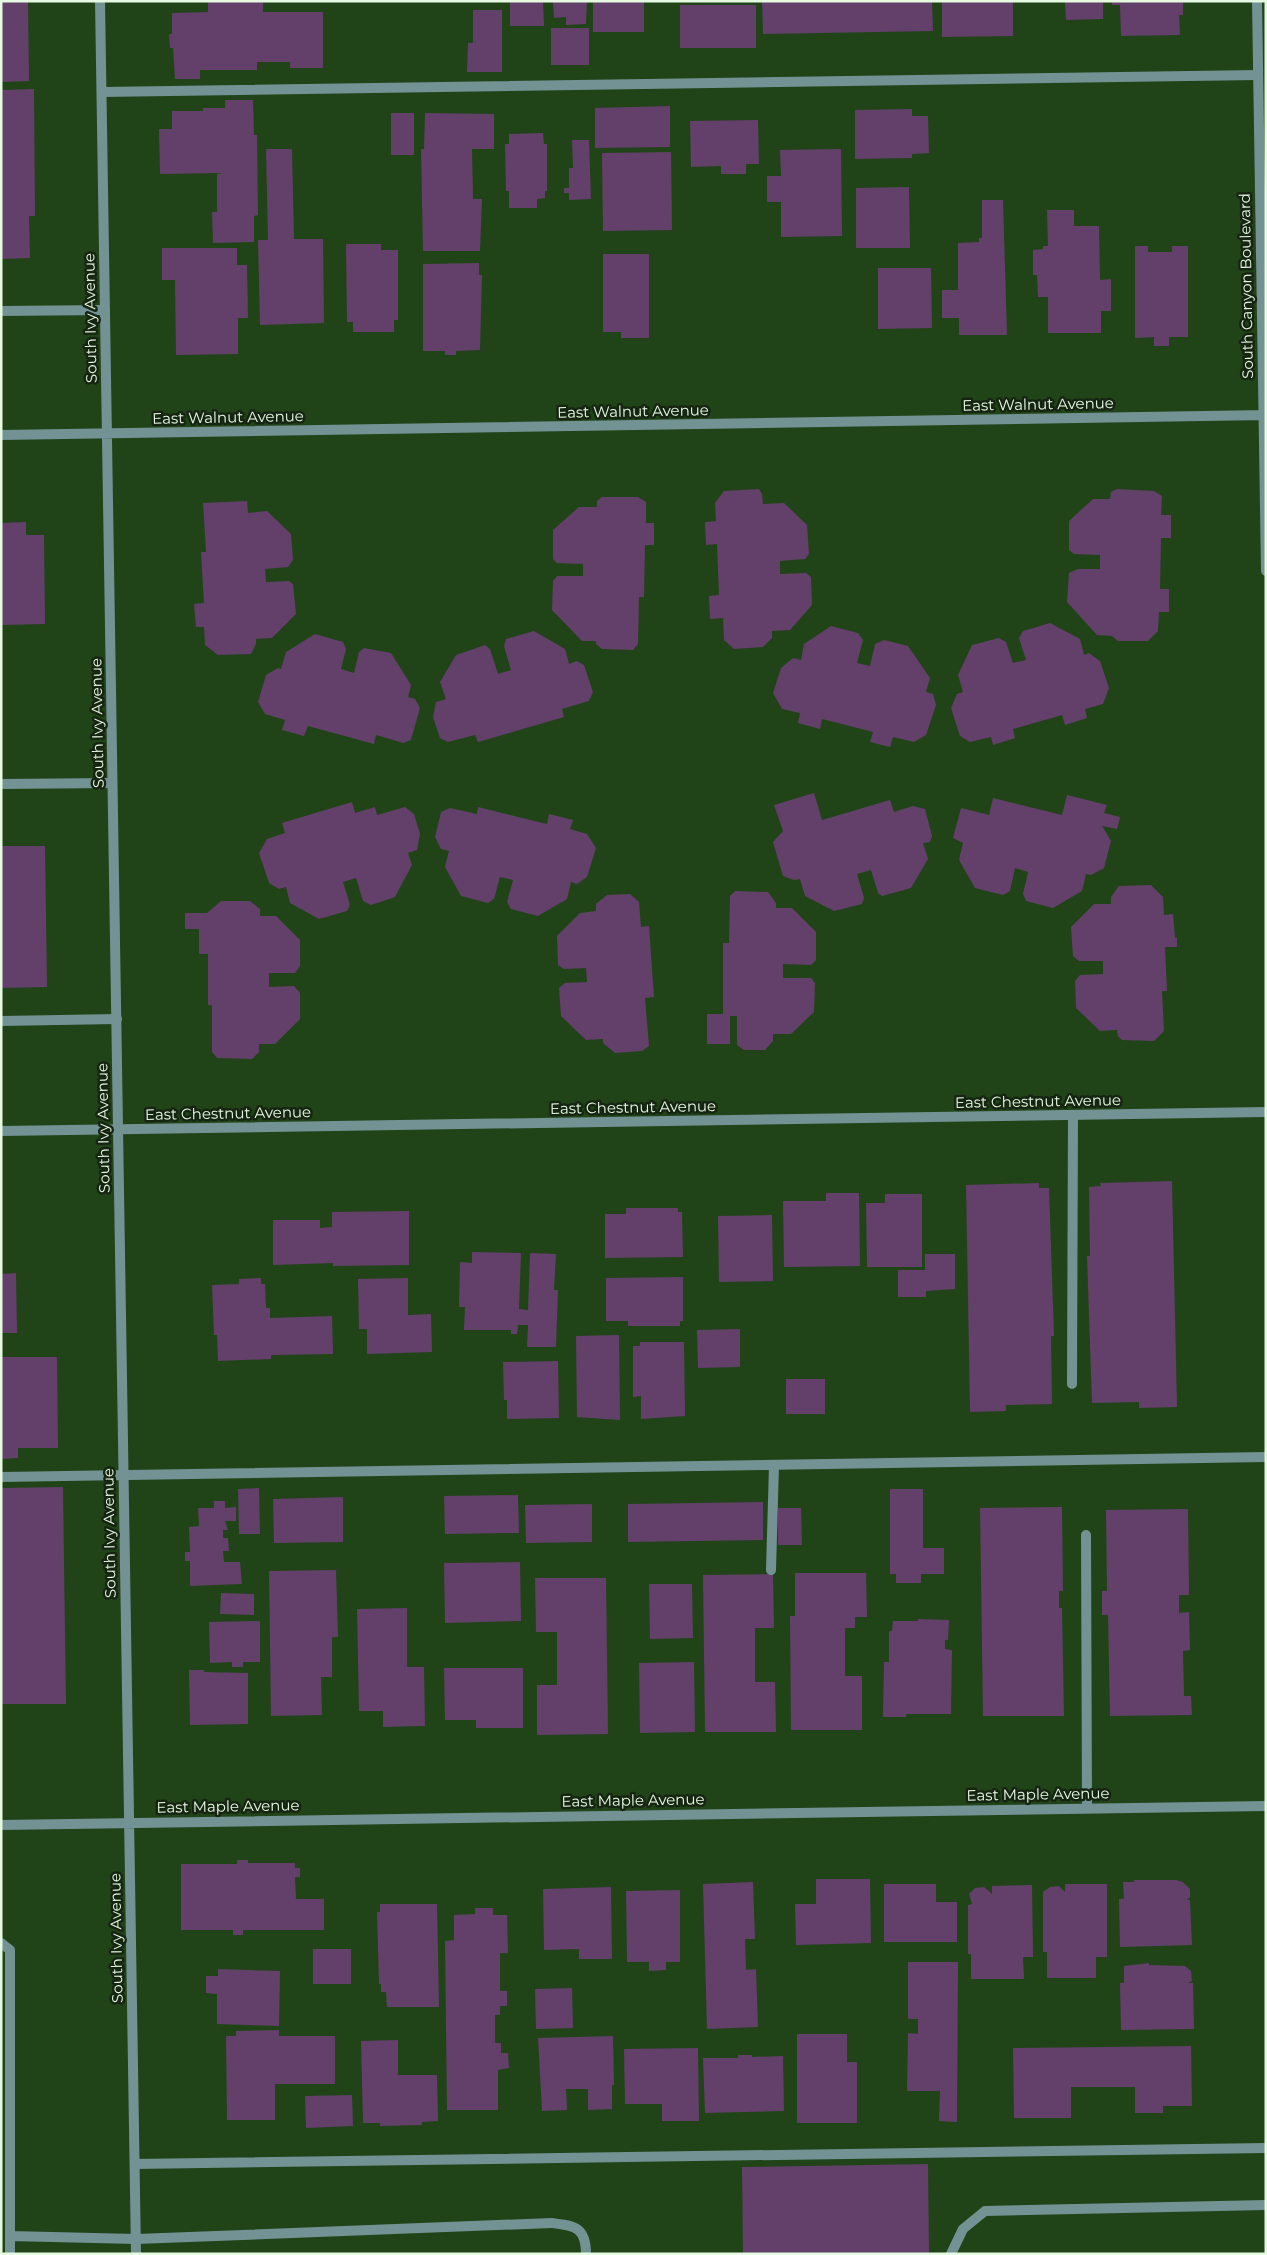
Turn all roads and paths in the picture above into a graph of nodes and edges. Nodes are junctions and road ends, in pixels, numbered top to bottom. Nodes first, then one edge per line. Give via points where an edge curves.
1 (100, 1) edge
2 (1257, 1) edge
3 (1258, 75) junction
4 (102, 92) junction
5 (105, 310) junction
6 (1, 312) edge
7 (1265, 415) edge
8 (107, 434) junction
9 (1, 435) edge
10 (1266, 571) edge
11 (112, 783) junction
12 (1, 784) edge
13 (117, 1019) junction
14 (1, 1021) edge
15 (1266, 1112) edge
16 (1073, 1115) junction
17 (118, 1130) junction
18 (1, 1132) edge
19 (1072, 1384) dead end
20 (1266, 1457) edge
21 (774, 1465) junction
22 (124, 1475) junction
23 (1, 1477) edge
24 (1086, 1535) dead end
25 (771, 1570) dead end
26 (1266, 1806) edge
27 (1087, 1808) junction
28 (129, 1823) junction
29 (1, 1825) edge
30 (1, 1942) edge
31 (1266, 2148) edge
32 (134, 2164) junction
33 (1266, 2205) edge
34 (10, 2236) junction
35 (136, 2239) junction
36 (10, 2254) edge
37 (136, 2254) edge
38 (586, 2254) edge
39 (951, 2254) edge

1 - 4 street, South Ivy Avenue
2 - 3 street, South Canyon Boulevard
3 - 4 street
3 - 7 street, South Canyon Boulevard
4 - 5 street, South Ivy Avenue
5 - 6 street
5 - 8 street, South Ivy Avenue
7 - 8 street, East Walnut Avenue
7 - 10 street, South Canyon Boulevard
8 - 9 street, East Walnut Avenue
8 - 11 street, South Ivy Avenue
11 - 12 street
11 - 13 street, South Ivy Avenue
13 - 14 street
13 - 17 street, South Ivy Avenue
15 - 16 street, East Chestnut Avenue
16 - 17 street, East Chestnut Avenue
16 - 19 street
17 - 18 street, East Chestnut Avenue
17 - 22 street, South Ivy Avenue
20 - 21 street
21 - 22 street
21 - 25 street
22 - 23 street
22 - 28 street, South Ivy Avenue
24 - 27 street
26 - 27 street, East Maple Avenue
27 - 28 street, East Maple Avenue
28 - 29 street, East Maple Avenue
28 - 32 street, South Ivy Avenue
30 - 34 street via 10,1950
31 - 32 street
32 - 35 street, South Ivy Avenue
33 - 39 street via 985,2211 963,2229
34 - 35 street
34 - 36 street
35 - 37 street, South Ivy Avenue
35 - 38 street via 552,2223 574,2226 586,2243

